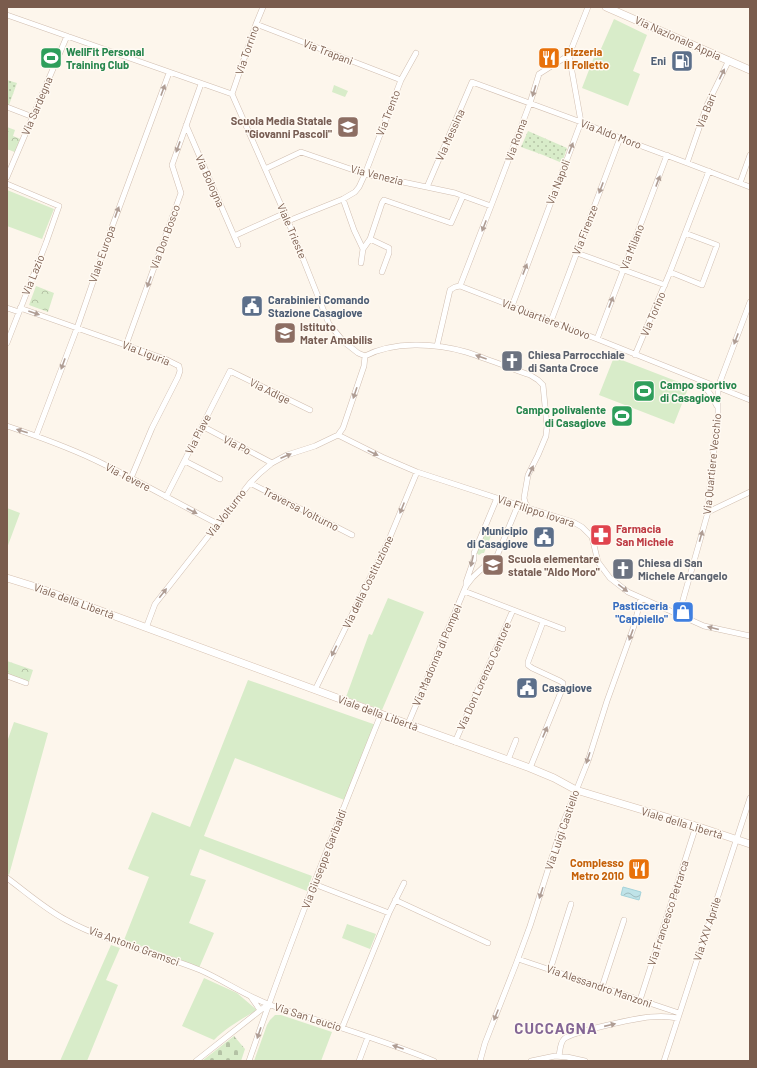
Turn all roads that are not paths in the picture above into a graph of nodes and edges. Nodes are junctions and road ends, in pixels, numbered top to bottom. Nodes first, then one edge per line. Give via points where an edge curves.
1 (263, 7) edge
2 (588, 7) edge
3 (606, 7) edge
4 (7, 15) edge
5 (256, 24) junction
6 (67, 36) junction
7 (416, 53) dead end
8 (569, 55) junction
9 (729, 60) junction
10 (750, 70) edge
11 (169, 72) junction
12 (401, 80) junction
13 (472, 82) joint
14 (201, 84) junction
15 (232, 94) junction
16 (530, 103) junction
17 (7, 107) edge
18 (33, 117) junction
19 (581, 122) junction
20 (186, 125) junction
21 (620, 138) junction
22 (750, 155) edge
23 (667, 156) junction
24 (687, 162) junction
25 (265, 169) junction
26 (709, 171) junction
27 (365, 174) junction
28 (7, 177) edge
29 (740, 183) junction
30 (7, 184) edge
31 (427, 187) junction
32 (750, 187) edge
33 (463, 196) junction
34 (343, 199) junction
35 (491, 206) junction
36 (285, 213) junction
37 (288, 221) junction
38 (685, 233) junction
39 (234, 236) junction
40 (370, 240) junction
41 (238, 245) dead end
42 (363, 249) junction
43 (577, 253) junction
44 (361, 264) dead end
45 (624, 270) junction
46 (382, 272) dead end
47 (670, 272) junction
48 (460, 286) junction
49 (665, 286) junction
50 (750, 302) edge
51 (512, 306) junction
52 (7, 308) edge
53 (20, 310) junction
54 (552, 321) junction
55 (77, 328) junction
56 (597, 339) junction
57 (7, 343) edge
58 (126, 345) junction
59 (438, 346) junction
60 (635, 355) junction
61 (365, 356) junction
62 (230, 371) joint
63 (690, 376) junction
64 (718, 387) junction
65 (750, 400) edge
66 (718, 406) junction
67 (310, 410) dead end
68 (7, 426) edge
69 (202, 426) junction
70 (338, 435) junction
71 (36, 436) junction
72 (185, 461) junction
73 (272, 463) junction
74 (417, 472) junction
75 (131, 478) junction
76 (220, 479) dead end
77 (250, 483) junction
78 (750, 492) edge
79 (166, 497) junction
80 (497, 498) junction
81 (518, 505) junction
82 (528, 508) junction
83 (708, 512) junction
84 (218, 524) junction
85 (352, 535) dead end
86 (7, 578) edge
87 (465, 588) junction
88 (642, 598) junction
89 (513, 610) junction
90 (679, 614) junction
91 (543, 622) junction
92 (146, 628) junction
93 (564, 629) dead end
94 (750, 636) edge
95 (7, 676) edge
96 (26, 683) dead end
97 (315, 690) junction
98 (381, 714) junction
99 (408, 724) junction
100 (516, 740) dead end
101 (455, 742) junction
102 (508, 760) junction
103 (530, 768) junction
104 (576, 790) junction
105 (750, 798) edge
106 (696, 826) junction
107 (736, 840) junction
108 (750, 844) edge
109 (7, 878) edge
110 (404, 883) dead end
111 (314, 884) junction
112 (395, 900) junction
113 (571, 904) dead end
114 (389, 913) junction
115 (624, 920) dead end
116 (488, 943) dead end
117 (518, 959) junction
118 (550, 970) junction
119 (602, 987) junction
120 (251, 996) junction
121 (640, 1000) junction
122 (268, 1004) junction
123 (260, 1010) junction
124 (679, 1016) junction
125 (342, 1028) junction
126 (368, 1037) junction
127 (559, 1056) junction
128 (570, 1059) edge
129 (196, 1061) edge
130 (249, 1061) edge
131 (359, 1061) edge
132 (434, 1061) edge
133 (480, 1061) edge
134 (531, 1061) edge
135 (585, 1061) edge
136 (664, 1061) edge

1 - 5 street, Via Torrino
2 - 8 street
3 - 9 street, Via Nazionale Appia
4 - 6 street
5 - 12 street, Via Trapani
5 - 15 street, Via Torrino
6 - 11 street
6 - 18 street, Via Sardegna
7 - 12 street, Via Trento
8 -> 16 street, Via Roma via 539,74
8 - 19 street
9 - 10 street, Via Nazionale Appia
24 -> 9 street, Via Bari via 707,105
11 - 14 street
55 -> 11 street, Viale Europa
12 - 27 street, Via Trento
13 - 16 street, Via Aldo Moro
13 - 31 street, Via Messina
14 - 15 street
14 - 20 street, Via Don Bosco
15 - 25 street, Viale Trieste
16 - 19 street, Via Aldo Moro
16 - 35 street, Via Roma
17 - 18 street
18 - 28 street, Via Sardegna
19 - 21 street, Via Aldo Moro
51 -> 19 street, Via Napoli
20 - 39 street, Via Bologna
20 -> 58 street, Via Don Bosco via 172,165 181,193
21 - 23 street, Via Aldo Moro
21 -> 43 street, Via Firenze
22 - 29 street
23 - 24 street, Via Aldo Moro
45 -> 23 street, Via Milano
24 - 26 street, Via Aldo Moro
25 - 27 street, Via Venezia via 301,152
25 - 36 street, Viale Trieste
26 - 29 street, Via Aldo Moro
26 - 38 street, Via Torino
27 - 31 street, Via Venezia
27 - 34 street, Via Trento via 356,192
29 - 32 street, Via Aldo Moro
30 - 53 street, Via Lazio via 59,206
31 - 33 street, Via Venezia
33 - 35 street, Via Venezia
33 - 40 street via 451,223 384,200
34 - 37 street, Via Trento
34 - 42 street
35 -> 48 street, Via Roma
36 - 37 street, Viale Trieste
36 - 39 street
37 - 61 street, Viale Trieste via 329,324 344,342 358,354
38 - 47 street, Via Torino
38 - 47 street via 717,245 702,285
39 - 41 street, Via Bologna
40 - 42 street
40 - 46 street via 389,248
42 - 44 street
43 - 45 street
43 - 54 street, Via Firenze
45 - 49 street
56 -> 45 street, Via Milano
47 - 49 street, Via Torino
48 - 51 street, Via Quartiere Nuovo
48 - 59 street via 450,290
49 - 60 street, Via Torino
50 -> 64 street
51 - 54 street, Via Quartiere Nuovo
52 - 53 street, Via Liguria
53 -> 55 street, Via Liguria
53 - 57 street, Via Lazio
54 - 56 street, Via Quartiere Nuovo
55 - 58 street, Via Liguria
55 -> 71 street, Viale Europa
56 - 60 street, Via Quartiere Nuovo
58 - 75 street, Via Liguria via 165,359 179,366 180,371
59 - 61 street via 395,347
82 -> 59 street via 524,498 528,475 548,426 543,385 530,375 467,352
60 - 63 street, Via Quartiere Nuovo
61 -> 70 street via 343,428
62 - 67 street, Via Adige
62 - 69 street, Via Piave
63 - 64 street, Via Quartiere Nuovo
63 - 66 street, Via Quartiere Vecchio via 704,386
64 - 65 street
64 - 66 street, Via Quartiere Vecchio
66 - 83 street, Via Quartiere Vecchio
71 -> 68 street, Via Tevere
69 - 72 street, Via Piave
69 - 73 street, Via Po
73 -> 70 street, Via Volturno
70 -> 74 street, Via Filippo Iovara
71 - 75 street, Via Tevere
72 - 76 street
72 - 79 street, Via Piave
73 - 77 street, Via Volturno
74 - 80 street, Via Filippo Iovara
74 -> 97 street, Via della Costituzione via 390,537
75 - 79 street, Via Tevere
77 - 84 street, Via Volturno
77 - 85 street, Traversa Volturno
78 - 83 street
79 -> 84 street, Via Tevere
80 - 81 street, Via Filippo Iovara
80 -> 87 street via 474,554
81 - 82 street, Via Filippo Iovara
81 - 87 street via 497,556 473,577
82 -> 88 street, Via Filippo Iovara via 582,527 592,537 598,562 610,578 628,592
90 -> 83 street, Via Quartiere Vecchio
92 -> 84 street, Via Volturno via 155,604
86 - 92 street, Viale della Libertà
87 - 89 street
87 - 99 street, Via Madonna di Pompei
88 - 90 street, Via Filippo Iovara
88 -> 104 street, Via Luigi Castiello
89 - 91 street
89 - 101 street, Via Don Lorenzo Centore
94 -> 90 street, Via Filippo Iovara via 704,626
91 - 93 street
103 -> 91 street via 563,684 528,664
92 - 97 street, Viale della Libertà
95 - 96 street
97 - 98 street, Viale della Libertà
98 - 99 street, Viale della Libertà
98 - 111 street, Via Giuseppe Garibaldi
99 - 101 street, Viale della Libertà
100 - 102 street
101 - 102 street, Viale della Libertà
102 - 103 street, Viale della Libertà
103 - 104 street, Viale della Libertà
104 - 106 street, Viale della Libertà
104 -> 117 street, Via Luigi Castiello
105 - 107 street, Via XXV Aprile
106 - 107 street, Viale della Libertà
106 - 121 street, Via Francesco Petrarca
107 - 108 street, Viale della Libertà
107 - 124 street, Via XXV Aprile
109 - 120 street, Via Antonio Gramsci via 66,920 120,943 201,970
110 - 112 street
111 - 114 street
111 - 122 street, Via Giuseppe Garibaldi
112 - 114 street
112 - 116 street
113 - 118 street
114 - 125 street
115 - 119 street
117 - 118 street, Via Alessandro Manzoni
117 -> 133 street, Via Luigi Castiello
118 - 119 street, Via Alessandro Manzoni
119 - 121 street, Via Alessandro Manzoni
120 - 122 street, Via Antonio Gramsci
120 - 123 street
121 - 124 street, Via Alessandro Manzoni
122 - 123 street, Via San Leucio
122 - 125 street, Via San Leucio
122 -> 130 street, Via Giuseppe Garibaldi
123 - 129 street, Via San Leucio
127 -> 124 street via 565,1038 579,1032 650,1017
124 - 136 street, Via XXV Aprile
125 - 126 street, Via San Leucio
126 - 131 street
132 -> 126 street, Via San Leucio
127 - 128 street
127 - 134 street
128 - 135 street

